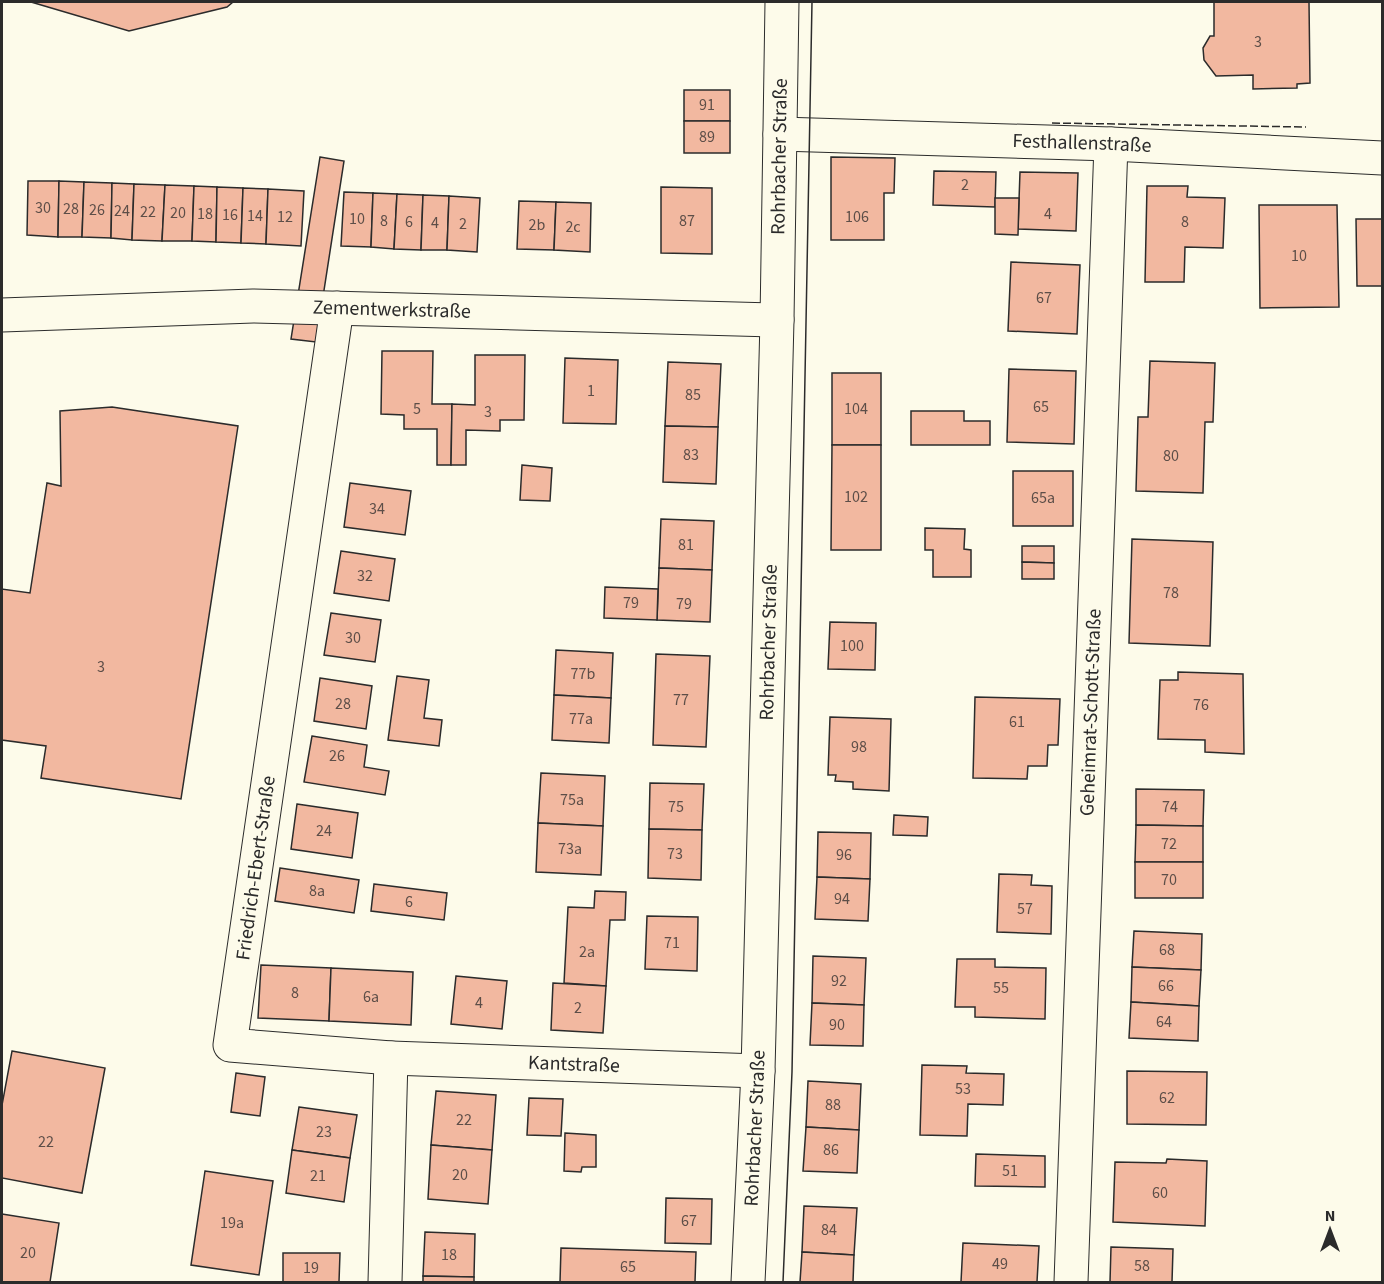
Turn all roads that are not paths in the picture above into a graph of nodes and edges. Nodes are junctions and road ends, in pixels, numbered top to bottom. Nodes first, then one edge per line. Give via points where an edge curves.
1 (782, 2) edge
2 (780, 134) junction
3 (1111, 144) junction
4 (1383, 158) edge
5 (337, 308) junction
6 (5, 314) edge
7 (777, 320) junction
8 (391, 1058) junction
9 (758, 1071) junction
10 (385, 1282) edge
11 (748, 1282) edge
12 (1071, 1282) edge

1 - 2 street, Rohrbacher Straße
2 - 3 street, Festhallenstraße
2 - 7 street, Rohrbacher Straße
3 - 4 street, Festhallenstraße
3 - 12 street, Geheimrat-Schott-Straße
5 - 6 street, Zementwerkstraße via 253,306
5 - 7 street, Zementwerkstraße
5 - 8 street, Friedrich-Ebert-Straße via 230,1045
7 - 9 street, Rohrbacher Straße
8 - 9 street, Kantstraße
8 - 10 street
9 - 11 street, Rohrbacher Straße

